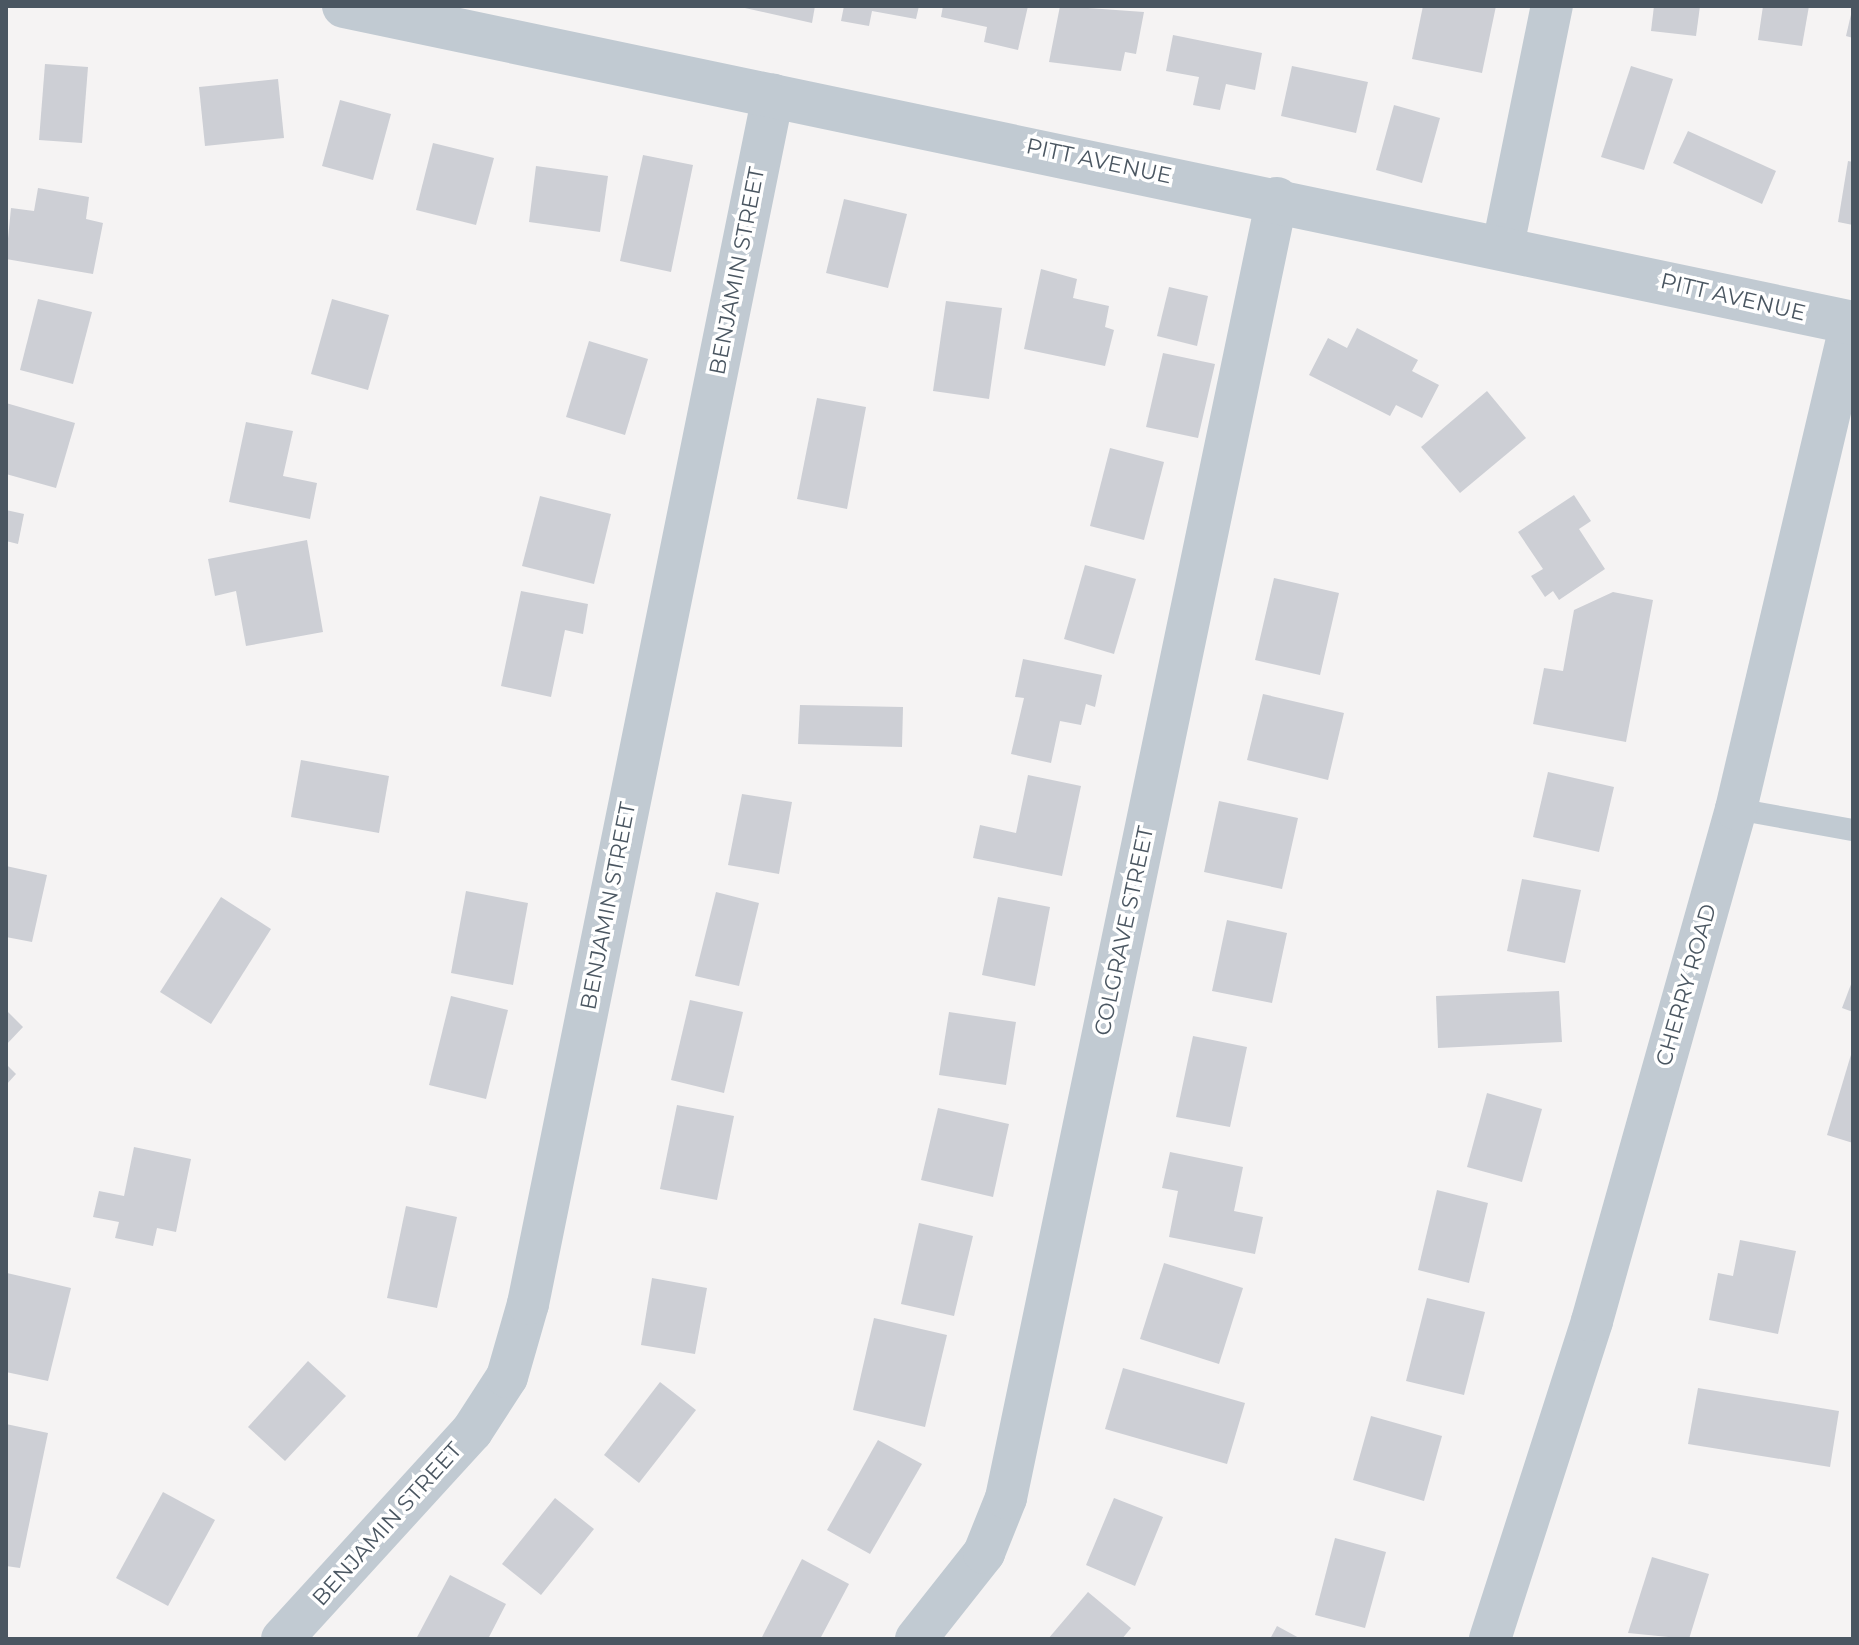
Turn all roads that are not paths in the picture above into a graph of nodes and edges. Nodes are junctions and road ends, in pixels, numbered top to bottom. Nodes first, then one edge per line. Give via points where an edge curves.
1 (344, 6) edge
2 (1552, 6) edge
3 (773, 95) junction
4 (1277, 198) junction
5 (1503, 246) junction
6 (1852, 323) edge
7 (1736, 809) junction
8 (1853, 830) edge
9 (282, 1639) edge
10 (916, 1639) edge
11 (1490, 1639) edge

1 - 3 street, PITT AVENUE
2 - 5 street
3 - 4 street, PITT AVENUE
3 - 9 street, BENJAMIN STREET via 528,1304 507,1377 472,1431
4 - 5 street, PITT AVENUE
4 - 10 street, COLGRAVE STREET via 1006,1498 984,1553
5 - 6 street, PITT AVENUE
6 - 7 street, CHERRY ROAD
7 - 8 lane
7 - 11 street, CHERRY ROAD via 1588,1336

